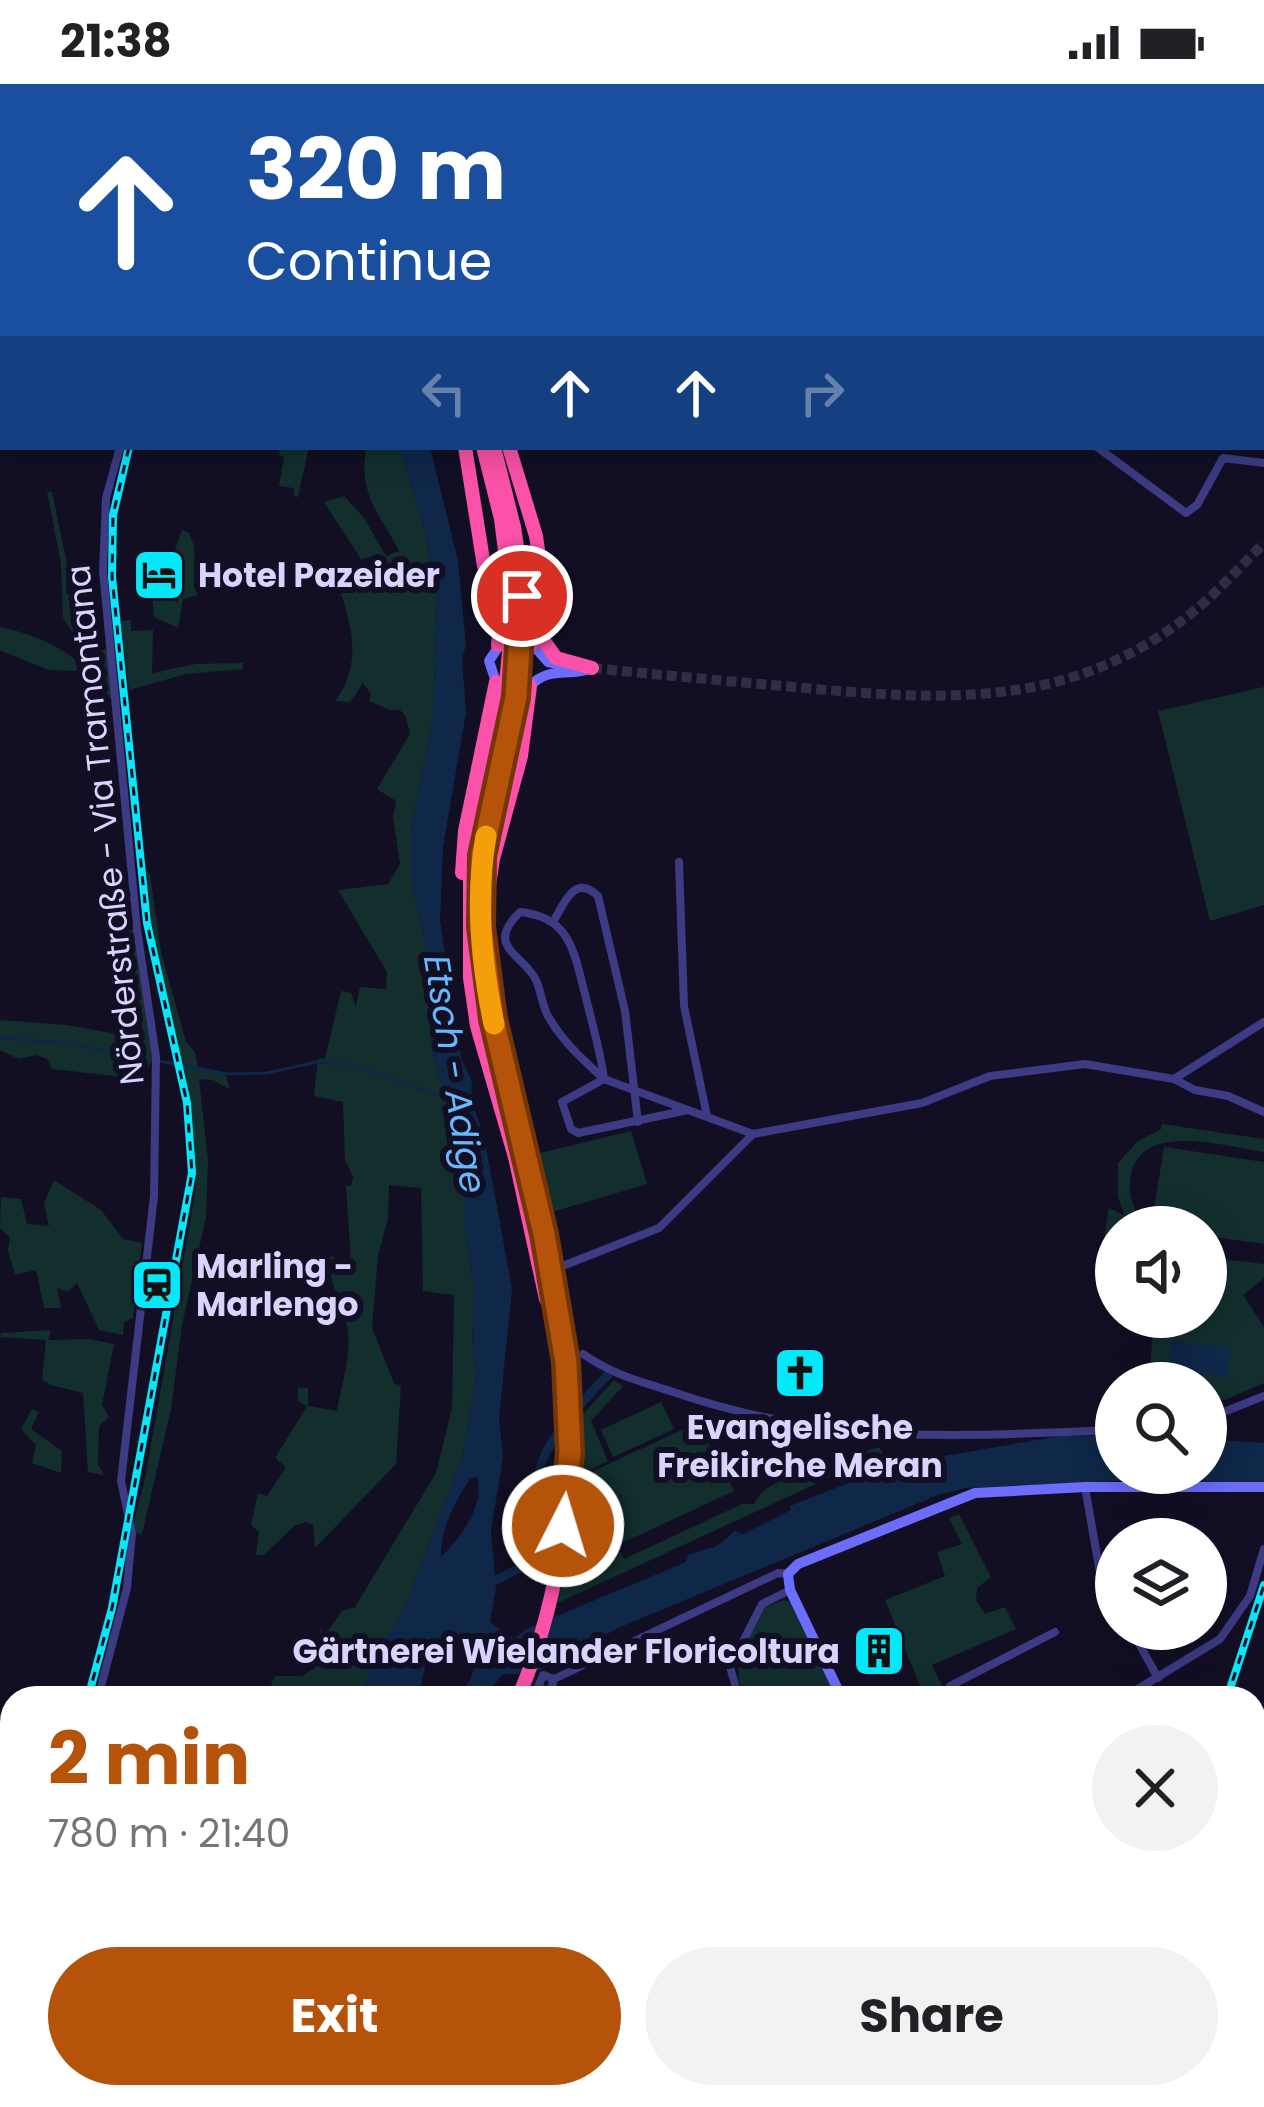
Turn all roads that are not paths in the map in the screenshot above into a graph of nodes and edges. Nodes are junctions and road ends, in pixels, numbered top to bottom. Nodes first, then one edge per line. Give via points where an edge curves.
1 (119, 450) edge
2 (463, 450) edge
3 (484, 450) edge
4 (495, 450) edge
5 (509, 450) edge
6 (1101, 450) edge
7 (1264, 464) edge
8 (542, 596) junction
9 (502, 642) joint
10 (536, 650) junction
11 (592, 668) junction
12 (534, 681) junction
13 (496, 682) joint
14 (487, 800) junction
15 (679, 862) dead end
16 (554, 922) junction
17 (474, 932) junction
18 (1264, 1022) edge
19 (604, 1079) junction
20 (1174, 1079) junction
21 (635, 1089) junction
22 (688, 1109) junction
23 (1264, 1112) edge
24 (707, 1117) junction
25 (638, 1122) junction
26 (753, 1134) junction
27 (560, 1267) dead end
28 (583, 1354) dead end
29 (562, 1362) junction
30 (1264, 1396) edge
31 (1227, 1411) edge
32 (1095, 1431) edge
33 (1085, 1487) junction
34 (1264, 1487) edge
35 (1095, 1544) edge
36 (1264, 1550) edge
37 (788, 1574) junction
38 (790, 1590) junction
39 (1055, 1632) dead end
40 (1143, 1650) edge
41 (1158, 1678) junction
42 (554, 1679) dead end
43 (101, 1686) edge
44 (517, 1686) edge
45 (518, 1686) edge
46 (736, 1686) edge
47 (836, 1686) edge
48 (950, 1686) edge
49 (1144, 1686) edge

1 - 43 street, Nörderstraße - Via Tramontana via 106,498 103,571 156,1061 154,1196 122,1481 132,1542
2 - 9 highway
3 - 14 highway, bridge via 501,519 512,628
4 - 14 highway, bridge via 522,596 512,722
5 - 8 highway via 536,536
6 - 7 street via 1186,513 1223,458
8 - 10 highway via 532,630
8 - 11 highway via 548,649
9 - 13 street via 489,663
10 - 11 street via 555,665
10 - 12 street
11 - 12 street
12 - 17 highway
13 - 17 highway via 465,831 462,918
14 - 17 highway
15 - 24 street via 684,1006
16 - 19 street via 575,953
16 - 19 street via 520,912 509,922 509,952 535,976 568,1046
16 - 21 street via 578,887 598,896
17 - 29 highway via 544,1234
17 - 29 highway via 478,1026
18 - 20 street
19 - 21 street
19 - 25 street via 562,1102 571,1129
20 - 23 street
20 - 26 street via 1085,1064 1046,1068 990,1076 922,1103
21 - 22 street
21 - 25 street
22 - 24 street
22 - 25 street
24 - 26 street
26 - 27 street via 659,1228
28 - 32 street via 622,1378 833,1432
29 - 44 highway via 555,1525
29 - 45 highway via 563,1526 548,1609
30 - 31 street
33 - 34 street
33 - 35 street
33 - 37 street via 956,1498
36 - 41 street via 1238,1618 1210,1648
37 - 38 street
37 - 42 street
38 - 46 street via 762,1604 730,1667
38 - 47 street
39 - 48 street
40 - 41 street
41 - 49 street

